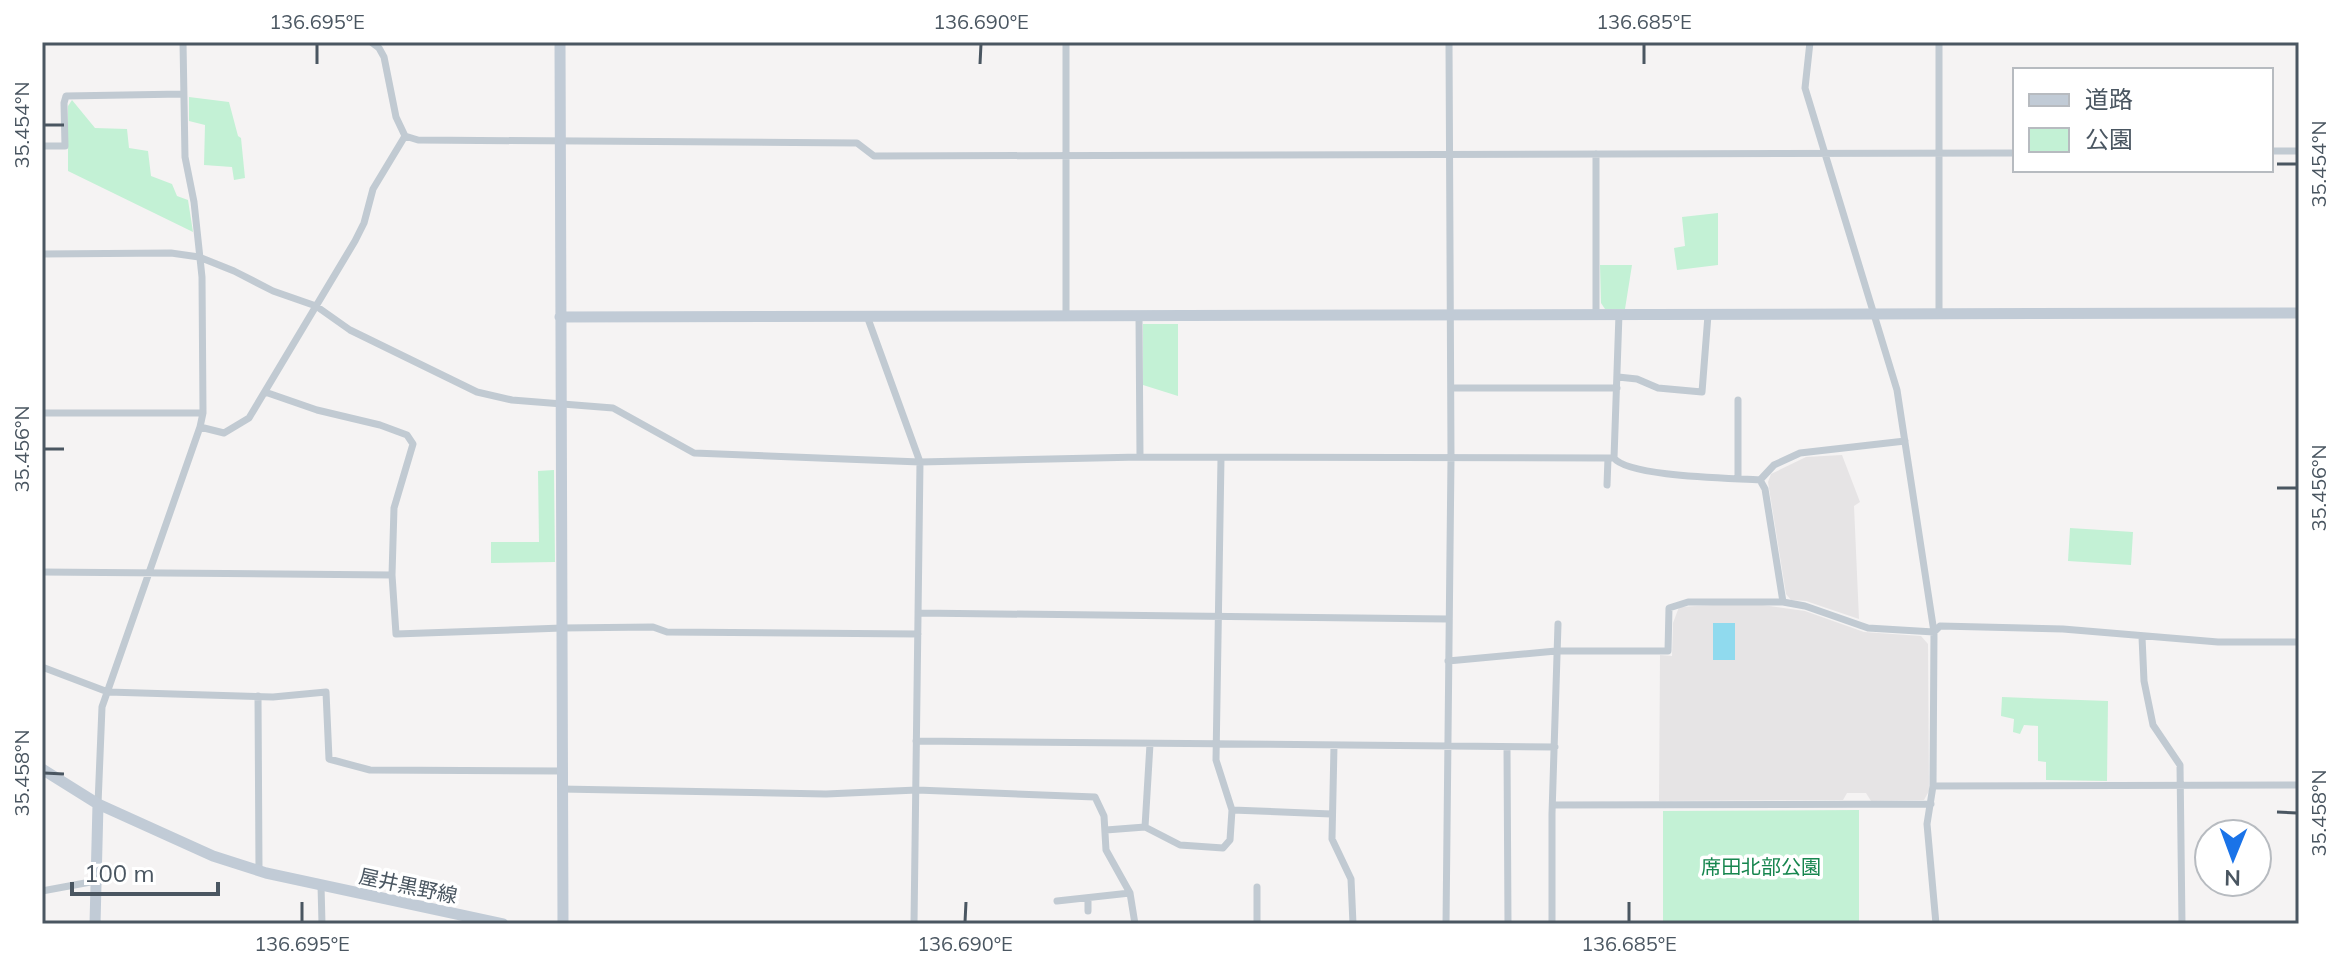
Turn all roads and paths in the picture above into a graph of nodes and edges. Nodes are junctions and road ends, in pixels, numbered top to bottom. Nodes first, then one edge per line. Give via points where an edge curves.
1 (183, 42) edge
2 (371, 42) edge
3 (560, 42) edge
4 (1066, 42) edge
5 (1449, 42) edge
6 (1810, 42) edge
7 (1939, 42) edge
8 (183, 94) junction
9 (405, 136) junction
10 (559, 141) junction
11 (42, 146) edge
12 (2273, 151) edge
13 (2299, 151) edge
14 (1825, 153) junction
15 (1939, 153) junction
16 (2013, 153) edge
17 (1449, 154) junction
18 (1596, 154) junction
19 (1067, 155) junction
20 (42, 254) edge
21 (199, 257) junction
22 (316, 306) junction
23 (1939, 312) junction
24 (1875, 313) junction
25 (2299, 313) edge
26 (1596, 314) junction
27 (1619, 314) junction
28 (1066, 315) junction
29 (1450, 315) junction
30 (1708, 315) junction
31 (867, 316) junction
32 (1139, 316) junction
33 (560, 317) junction
34 (1618, 377) junction
35 (1451, 388) junction
36 (1617, 388) junction
37 (265, 392) junction
38 (1738, 400) dead end
39 (560, 404) junction
40 (42, 413) edge
41 (203, 413) junction
42 (200, 427) junction
43 (1905, 441) junction
44 (1140, 457) junction
45 (1221, 458) junction
46 (1451, 458) junction
47 (1611, 458) junction
48 (920, 462) junction
49 (1738, 478) junction
50 (1760, 480) junction
51 (1607, 485) dead end
52 (42, 572) edge
53 (147, 572) junction
54 (392, 575) junction
55 (1783, 602) junction
56 (918, 613) junction
57 (1219, 616) junction
58 (1448, 619) junction
59 (1558, 624) dead end
60 (562, 628) junction
61 (1934, 632) junction
62 (918, 634) junction
63 (2142, 637) junction
64 (2299, 642) edge
65 (1556, 651) junction
66 (1448, 661) junction
67 (42, 667) edge
68 (108, 692) junction
69 (258, 696) junction
70 (916, 741) junction
71 (1150, 744) junction
72 (1218, 744) junction
73 (1334, 746) junction
74 (1448, 747) junction
75 (1507, 747) junction
76 (1555, 747) junction
77 (42, 769) edge
78 (561, 771) junction
79 (2299, 785) edge
80 (1933, 786) junction
81 (2181, 786) junction
82 (560, 789) junction
83 (917, 790) junction
84 (98, 804) junction
85 (1931, 804) junction
86 (1554, 805) junction
87 (1232, 810) junction
88 (1331, 814) junction
89 (1145, 827) junction
90 (1106, 830) junction
91 (259, 869) junction
92 (96, 881) junction
93 (321, 885) junction
94 (1257, 887) dead end
95 (42, 891) edge
96 (1130, 893) junction
97 (1088, 898) junction
98 (1057, 901) dead end
99 (1088, 911) dead end
100 (95, 924) edge
101 (322, 924) edge
102 (503, 924) edge
103 (563, 924) edge
104 (914, 924) edge
105 (1135, 924) edge
106 (1257, 924) edge
107 (1353, 924) edge
108 (1446, 924) edge
109 (1508, 924) edge
110 (1552, 924) edge
111 (1936, 924) edge
112 (2182, 924) edge

1 - 8 street
2 - 9 street via 384,57
3 - 10 street
4 - 19 street
5 - 17 street
6 - 14 street via 1805,88
7 - 15 street
8 - 11 street via 66,96 65,146
8 - 21 street via 185,157
9 - 10 street
9 - 22 street via 373,189 355,241
10 - 19 street via 857,143 874,156
10 - 33 street
12 - 13 street
14 - 15 street
14 - 18 street
14 - 24 street
15 - 16 street
15 - 23 street
17 - 18 street
17 - 19 street
17 - 29 street
18 - 26 street
19 - 28 street
20 - 21 street
21 - 22 street
21 - 41 street
22 - 37 street
22 - 39 street via 350,330 477,392
23 - 24 street
23 - 25 street
24 - 30 street
24 - 43 street
26 - 27 street
26 - 29 street
27 - 30 street
27 - 34 street
28 - 31 street
28 - 32 street
29 - 32 street
29 - 35 street
30 - 34 street via 1702,392
31 - 33 street
31 - 48 street
32 - 44 street
33 - 39 street
34 - 36 street
35 - 36 street
35 - 46 street
36 - 47 street
37 - 42 street via 249,418 233,429 217,433
37 - 54 street via 407,435 413,444 394,508
38 - 49 street
39 - 48 street via 613,408 694,453
39 - 60 street
40 - 41 street
41 - 42 street
42 - 53 street
43 - 50 street via 1800,453 1774,465
43 - 61 street
44 - 45 street
44 - 48 street
45 - 46 street
45 - 57 street
46 - 47 street
46 - 58 street
47 - 49 street via 1637,471
47 - 51 street
48 - 56 street
49 - 50 street
50 - 55 street
52 - 53 street
53 - 54 street
53 - 68 street
54 - 60 street via 396,634
55 - 61 street via 1868,628
55 - 65 street via 1688,602 1669,608 1668,651
56 - 57 street
56 - 62 street
57 - 58 street
57 - 72 street
58 - 66 street
59 - 65 street
60 - 62 street
60 - 78 street
61 - 63 street via 1940,626
61 - 80 street
62 - 70 street
63 - 64 street
63 - 81 street via 2153,725 2180,765
65 - 66 street
65 - 76 street
66 - 74 street
67 - 68 street
68 - 69 street
68 - 84 street via 102,707
69 - 78 street via 326,692 329,759 353,767
69 - 91 street
70 - 71 street
70 - 83 street
71 - 72 street
71 - 89 street
72 - 73 street
72 - 87 street via 1216,760
73 - 74 street
73 - 88 street
74 - 75 street
74 - 108 street
75 - 76 street
75 - 109 street
76 - 86 street
77 - 84 street, 屋井黒野線
78 - 82 street
79 - 81 street
80 - 81 street
80 - 85 street
81 - 112 street
82 - 83 street via 826,794
82 - 103 street
83 - 90 street via 1095,797
83 - 104 street
84 - 91 street, 屋井黒野線 via 213,856
84 - 92 street
85 - 86 street
85 - 111 street via 1927,824
86 - 110 street
87 - 88 street
87 - 89 street via 1230,840 1223,848 1180,845
88 - 107 street via 1332,839 1352,887
89 - 90 street
90 - 96 street via 1106,850
91 - 93 street, 屋井黒野線
92 - 95 street
92 - 100 street
93 - 101 street
93 - 102 street, 屋井黒野線
94 - 106 street
96 - 97 street
96 - 105 street
97 - 98 street
97 - 99 street

